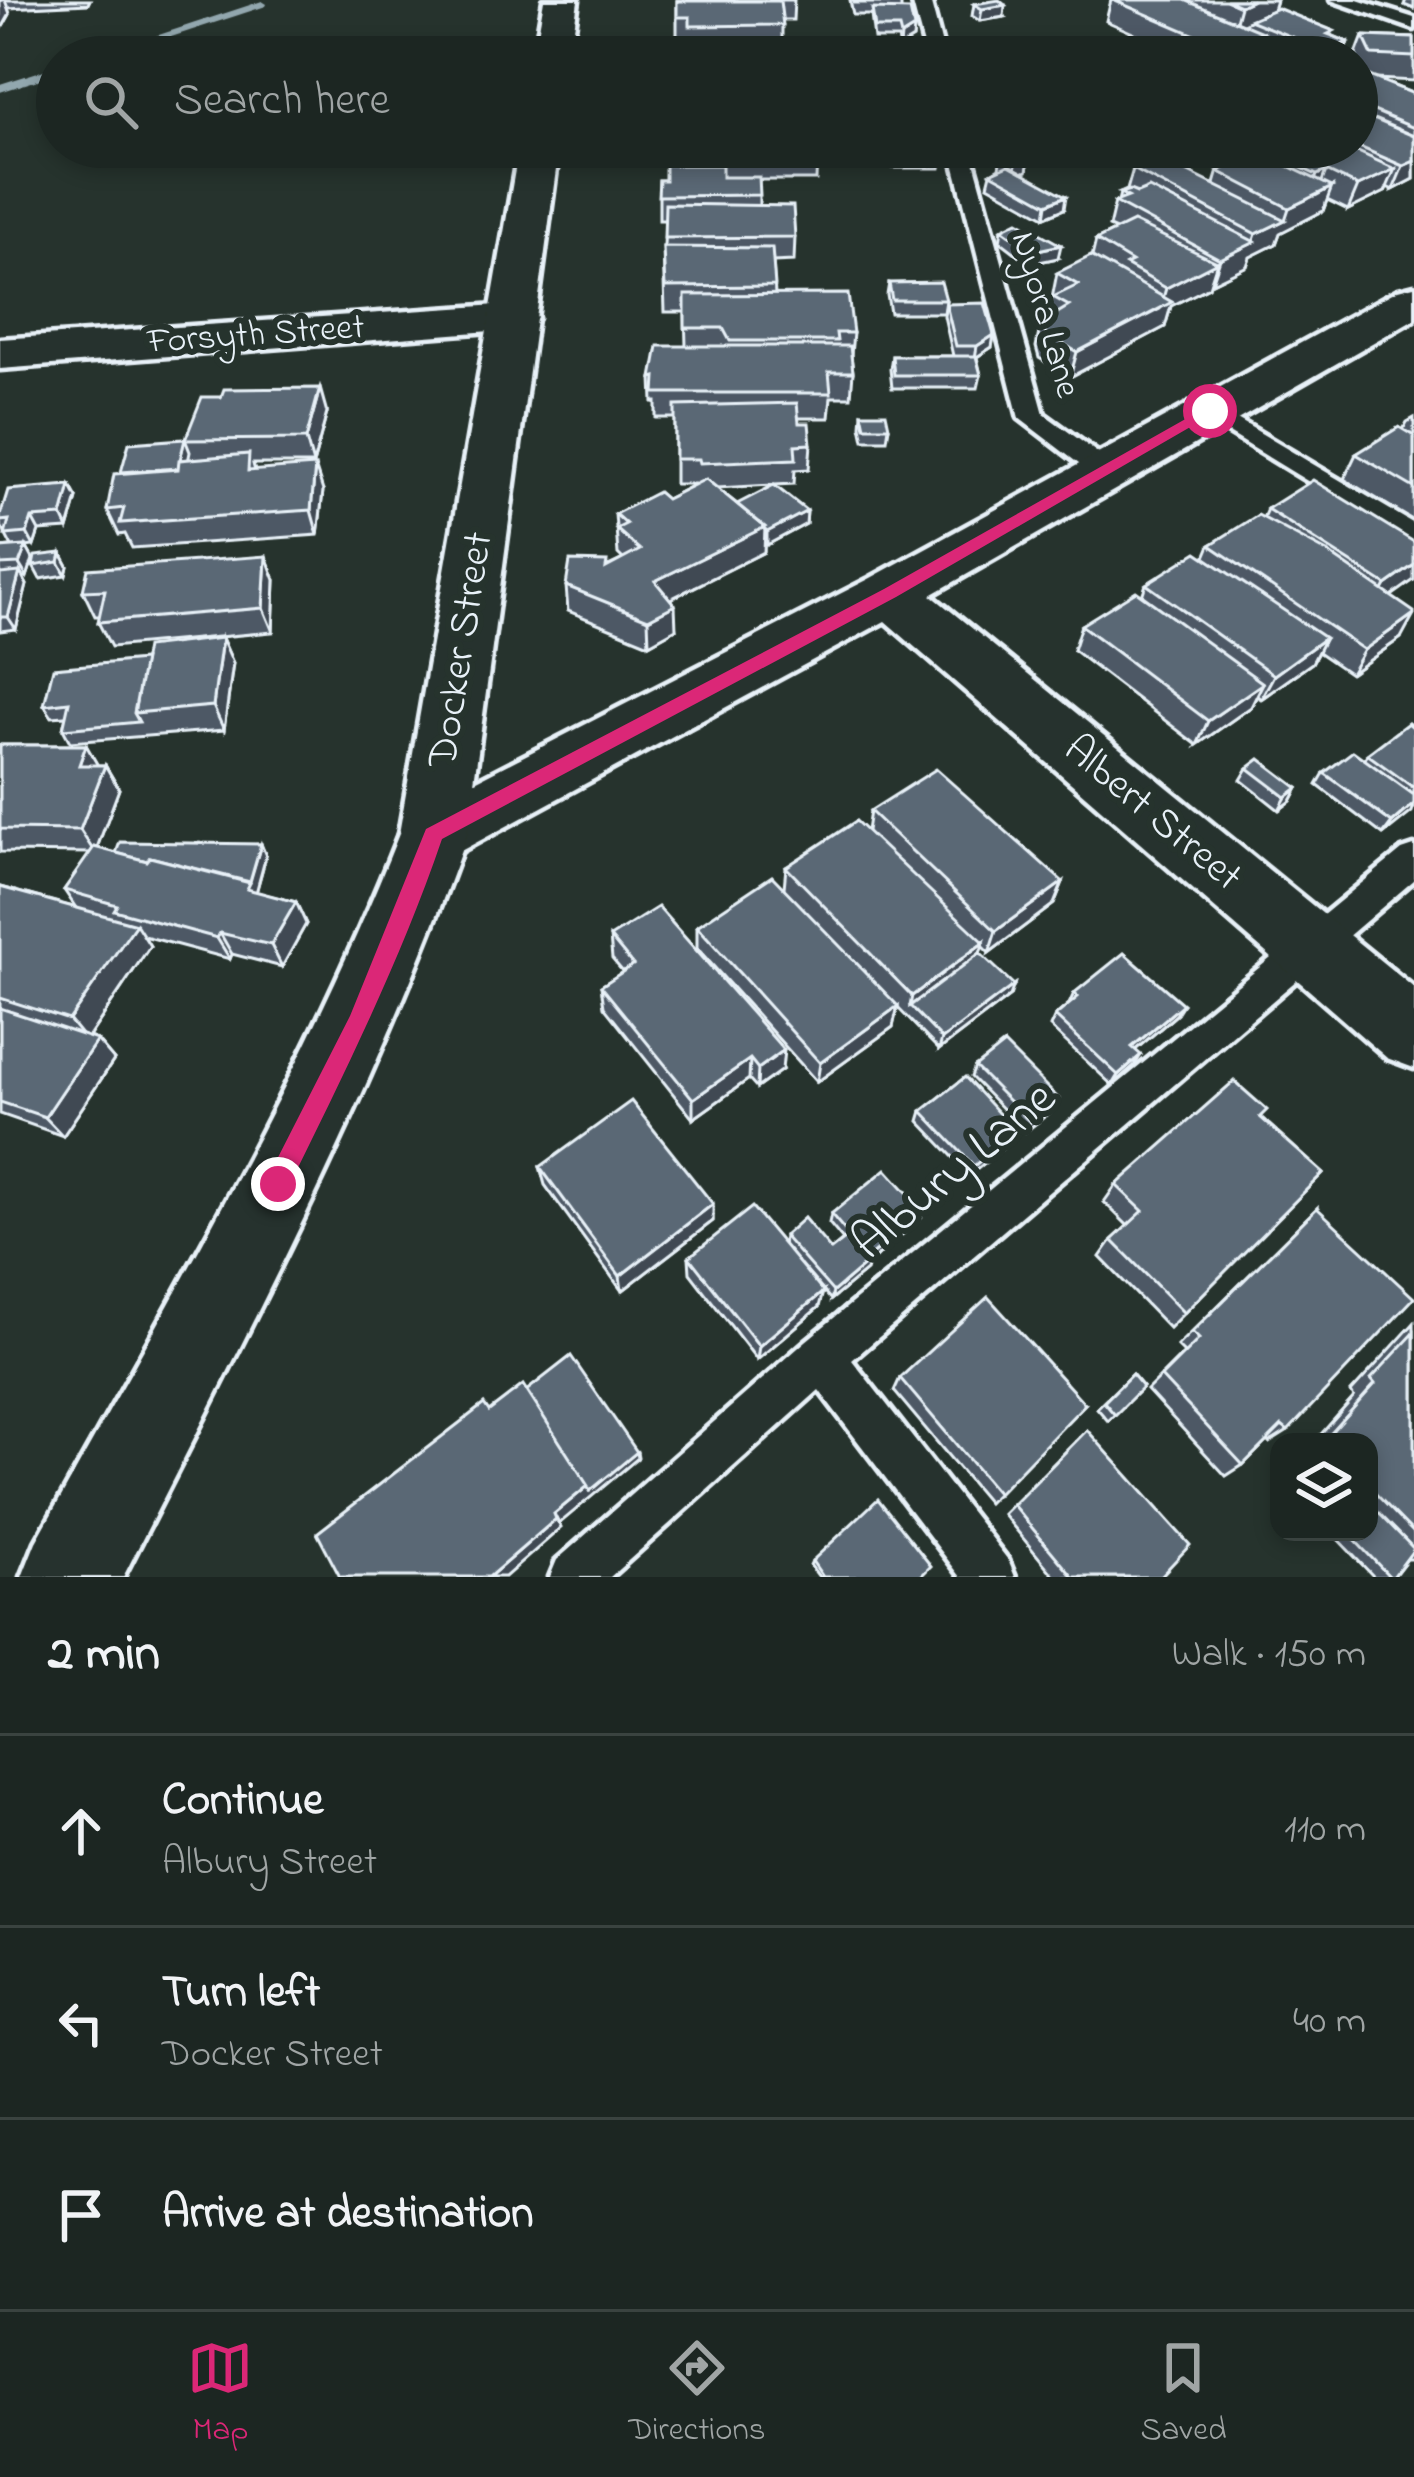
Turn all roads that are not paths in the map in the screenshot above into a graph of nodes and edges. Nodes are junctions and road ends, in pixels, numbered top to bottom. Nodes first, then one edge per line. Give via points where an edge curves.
1 (561, 0) edge
2 (921, 0) edge
3 (1340, 0) edge
4 (1414, 24) edge
5 (555, 36) edge
6 (930, 36) edge
7 (536, 168) edge
8 (966, 168) edge
9 (1414, 300) edge
10 (513, 318) junction
11 (0, 354) edge
12 (1210, 411) junction
13 (1105, 471) junction
14 (1414, 537) edge
15 (890, 593) junction
16 (434, 834) junction
17 (1414, 860) edge
18 (1311, 949) junction
19 (1414, 1034) edge
20 (822, 1357) junction
21 (71, 1577) edge
22 (574, 1577) edge
23 (991, 1577) edge

1 - 5 street
2 - 6 lane
3 - 4 lane
7 - 10 street, Docker Street
8 - 13 lane, Nyora Lane via 1032,418
9 - 12 street
10 - 11 street, Forsyth Street
10 - 16 street, Docker Street
12 - 13 street
12 - 14 lane
13 - 15 street
15 - 16 street
15 - 18 street, Albert Street
16 - 21 street, Docker Street via 359,1021
17 - 18 lane, Albury Lane
18 - 19 street, Albert Street
18 - 20 lane, Albury Lane
20 - 22 lane, Albury Lane
20 - 23 lane

